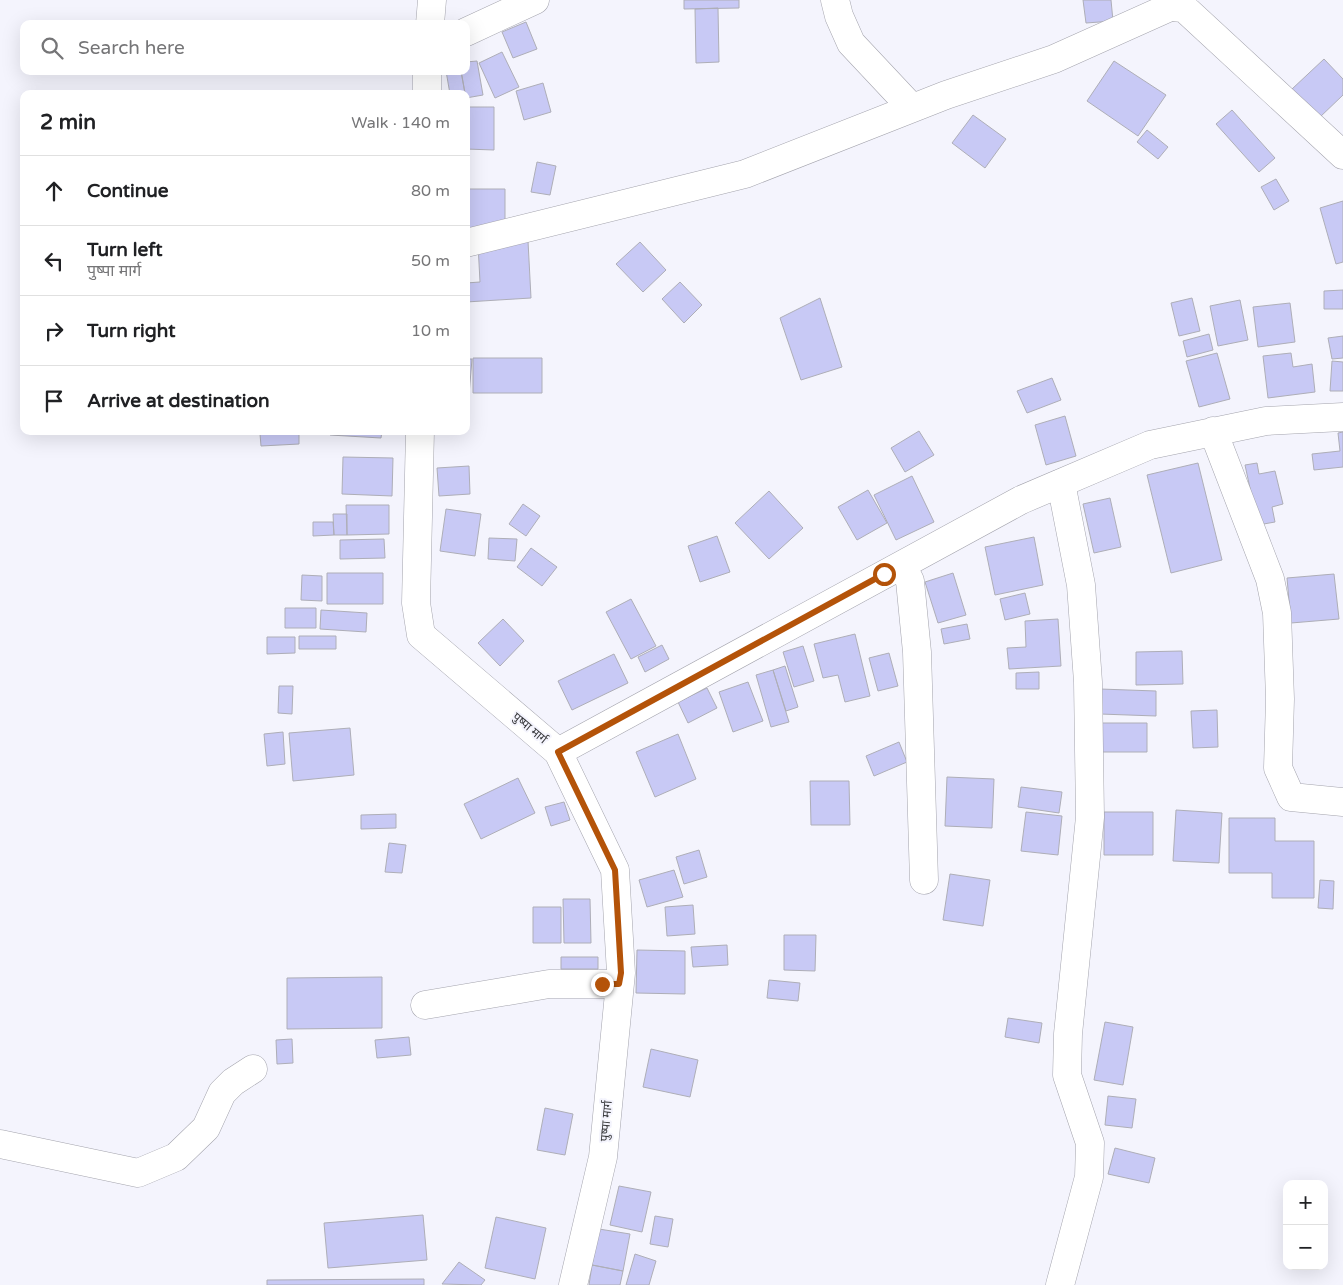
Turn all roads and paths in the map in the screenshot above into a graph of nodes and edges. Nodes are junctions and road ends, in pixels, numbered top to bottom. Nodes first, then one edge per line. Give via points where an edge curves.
1 (432, 0) edge
2 (535, 0) edge
3 (835, 0) edge
4 (1183, 4) edge
5 (430, 20) edge
6 (470, 30) edge
7 (427, 75) edge
8 (427, 90) edge
9 (912, 108) junction
10 (1343, 155) edge
11 (470, 242) edge
12 (1343, 417) edge
13 (1213, 431) junction
14 (420, 435) edge
15 (1061, 483) junction
16 (902, 564) junction
17 (558, 752) junction
18 (1343, 802) edge
19 (924, 880) dead end
20 (619, 984) junction
21 (425, 1005) dead end
22 (253, 1069) dead end
23 (0, 1144) edge
24 (573, 1285) edge
25 (1060, 1285) edge

1 - 5 street
2 - 6 street
3 - 9 street via 851,44
4 - 9 street via 1054,59
4 - 10 street
7 - 8 street
9 - 11 street via 744,174
12 - 13 street via 1266,420
13 - 15 street via 1150,445
13 - 18 street via 1270,578 1277,613 1278,768 1291,797
14 - 17 street, पुष्पा मार्ग via 416,603 421,636
15 - 16 street via 1020,500
15 - 25 street via 1081,585 1088,682 1090,817 1068,1034 1067,1075 1090,1143 1089,1177
16 - 17 street
16 - 19 street via 910,581 917,652
17 - 20 street, पुष्पा मार्ग via 615,870
20 - 21 street via 549,984
20 - 24 street, पुष्पा मार्ग via 603,1157
22 - 23 street via 222,1093 206,1128 176,1157 138,1173

